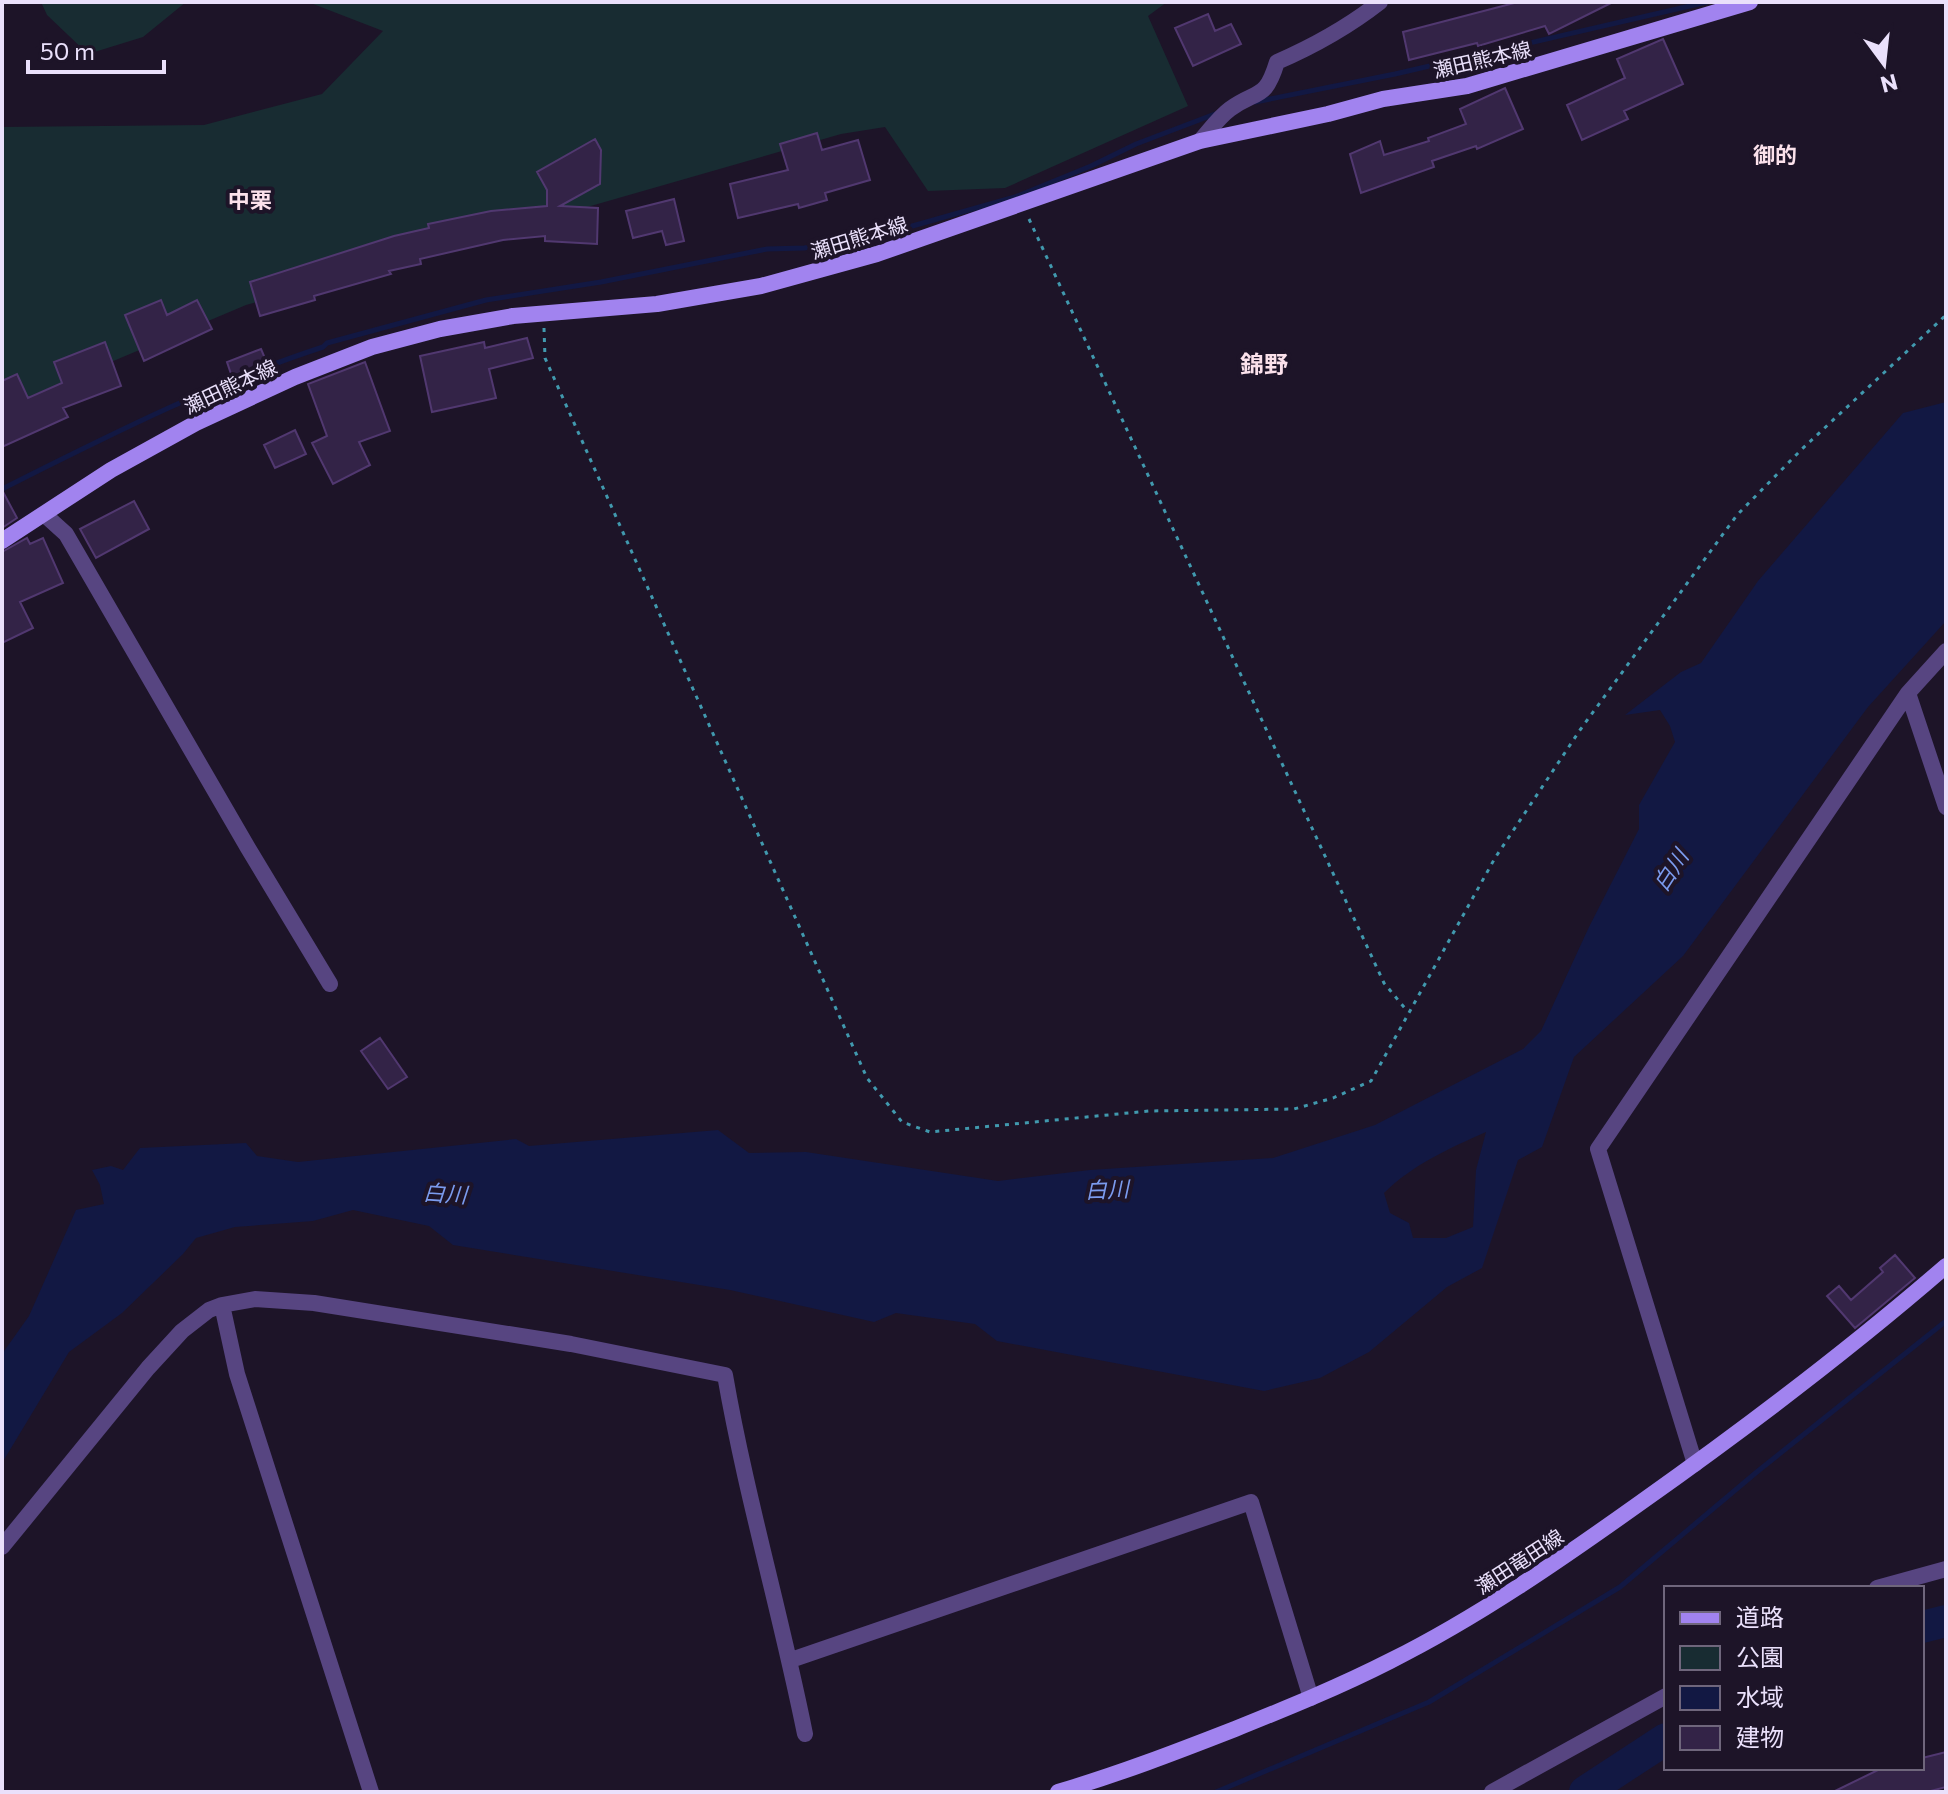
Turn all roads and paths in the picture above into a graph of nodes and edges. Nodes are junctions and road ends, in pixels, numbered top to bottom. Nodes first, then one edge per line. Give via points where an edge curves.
1 (1380, 2) edge
2 (1750, 2) edge
3 (1200, 141) junction
4 (1026, 212) dead end
5 (544, 313) junction
6 (1946, 315) edge
7 (45, 515) junction
8 (2, 541) edge
9 (1946, 651) edge
10 (1908, 693) junction
11 (1946, 807) edge
12 (330, 984) dead end
13 (1408, 1012) junction
14 (1946, 1266) edge
15 (222, 1305) junction
16 (1695, 1464) junction
17 (2, 1547) edge
18 (1946, 1569) edge
19 (1884, 1586) edge
20 (791, 1660) junction
21 (1664, 1697) edge
22 (1311, 1698) junction
23 (805, 1734) dead end
24 (371, 1792) edge
25 (1058, 1792) edge
26 (1492, 1792) edge

1 - 3 street via 1343,29 1277,62 1260,95 1230,109
2 - 3 main road, 瀬田熊本線 via 1467,86 1383,99
3 - 5 main road, 瀬田熊本線 via 877,254 761,286 657,304
4 - 13 path via 1384,983
5 - 7 main road, 瀬田熊本線 via 440,329 372,347 295,377 196,423 111,470
5 - 13 path via 545,358 867,1078 902,1122 930,1132 1149,1111 1294,1109 1371,1081
6 - 13 path via 1737,515 1580,730 1495,858
7 - 8 main road, 瀬田熊本線
7 - 12 street via 66,534
9 - 10 street
10 - 11 street
10 - 16 street via 1598,1149
14 - 16 main road, 瀬田竜田線 via 1859,1341
15 - 17 street via 182,1331 148,1368
15 - 20 street via 255,1299 314,1303 725,1375
15 - 24 street via 237,1374
16 - 22 main road, 瀬田竜田線 via 1501,1599 1391,1661
18 - 19 street
20 - 22 street via 1251,1502
20 - 23 street
21 - 26 street
22 - 25 main road, 瀬田竜田線 via 1123,1773

